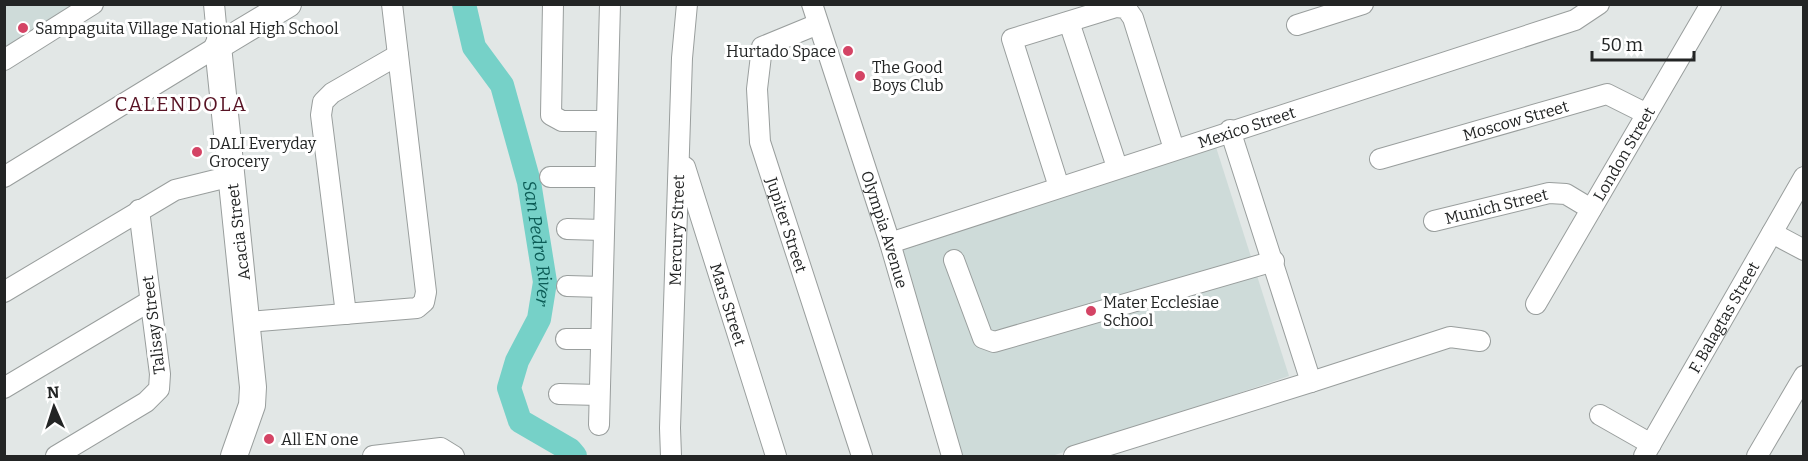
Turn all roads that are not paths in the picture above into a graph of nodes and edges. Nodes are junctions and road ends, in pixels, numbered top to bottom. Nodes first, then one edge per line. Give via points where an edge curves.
1 (93, 4) edge
2 (214, 4) edge
3 (288, 4) edge
4 (392, 4) edge
5 (553, 4) edge
6 (610, 4) edge
7 (687, 4) edge
8 (812, 4) edge
9 (1363, 4) edge
10 (1599, 4) edge
11 (1711, 4) edge
12 (1069, 22) junction
13 (818, 24) junction
14 (1297, 25) dead end
15 (218, 46) junction
16 (398, 55) junction
17 (4, 60) edge
18 (1647, 114) junction
19 (606, 121) junction
20 (1230, 130) junction
21 (1174, 149) junction
22 (680, 152) junction
23 (1380, 159) dead end
24 (1118, 167) junction
25 (232, 176) junction
26 (4, 177) edge
27 (550, 177) dead end
28 (605, 177) junction
29 (1803, 177) edge
30 (1059, 187) junction
31 (139, 210) junction
32 (1591, 210) junction
33 (1434, 221) dead end
34 (567, 229) dead end
35 (603, 230) junction
36 (1772, 232) junction
37 (890, 243) junction
38 (1803, 250) edge
39 (954, 260) dead end
40 (1274, 261) junction
41 (567, 286) dead end
42 (602, 287) junction
43 (4, 292) edge
44 (150, 301) junction
45 (1536, 304) dead end
46 (346, 314) junction
47 (249, 322) junction
48 (566, 339) dead end
49 (601, 339) junction
50 (1480, 341) dead end
51 (1803, 376) edge
52 (1311, 382) junction
53 (4, 388) edge
54 (560, 394) dead end
55 (599, 395) junction
56 (1600, 415) dead end
57 (599, 425) dead end
58 (1648, 450) edge
59 (452, 454) edge
60 (56, 456) edge
61 (234, 456) edge
62 (374, 456) edge
63 (671, 456) edge
64 (776, 456) edge
65 (862, 456) edge
66 (952, 456) edge
67 (1074, 456) edge
68 (1757, 456) edge

1 - 17 street
2 - 15 street, Acacia Street
3 - 15 main road
4 - 16 street
5 - 19 street via 551,115 562,121
6 - 19 street
7 - 22 street, Mercury Street
8 - 13 street, Olympia Avenue
9 - 14 street
10 - 20 street, Mexico Street via 1575,20
11 - 18 street, London Street
12 - 21 street via 1116,7 1126,8 1133,18
12 - 24 street
12 - 30 street via 1012,39
13 - 37 street, Olympia Avenue
13 - 65 street, Jupiter Street via 762,47 757,89 760,142
15 - 25 main road, Acacia Street
15 - 26 street
16 - 46 street via 323,102 321,115
16 - 46 street via 426,292 424,302 417,308
18 - 23 street, Moscow Street via 1607,94
18 - 32 street, London Street
19 - 28 street
20 - 21 street, Mexico Street
20 - 40 street
21 - 24 street, Mexico Street
22 - 63 street, Mercury Street
22 - 64 street, Mars Street
24 - 30 street, Mexico Street
25 - 31 street via 175,190
25 - 47 main road, Acacia Street
27 - 28 street
28 - 35 street
29 - 36 street, F. Balagtas Street
30 - 37 street, Mexico Street
31 - 43 street
31 - 44 street, Talisay Street
32 - 33 street, Munich Street via 1566,194 1549,193
32 - 45 street, London Street
34 - 35 street
35 - 42 street
36 - 38 street
36 - 58 street, F. Balagtas Street
37 - 66 street, Olympia Avenue
39 - 40 street via 983,338 994,342
40 - 52 street
41 - 42 street
42 - 49 street
44 - 53 street
44 - 60 street, Talisay Street via 159,389 146,402
46 - 47 street
47 - 61 main road, Acacia Street via 252,405
48 - 49 street
49 - 55 street
50 - 52 street via 1450,337
51 - 68 street
52 - 67 street
54 - 55 street
55 - 57 street
56 - 58 street
59 - 62 street via 430,448

